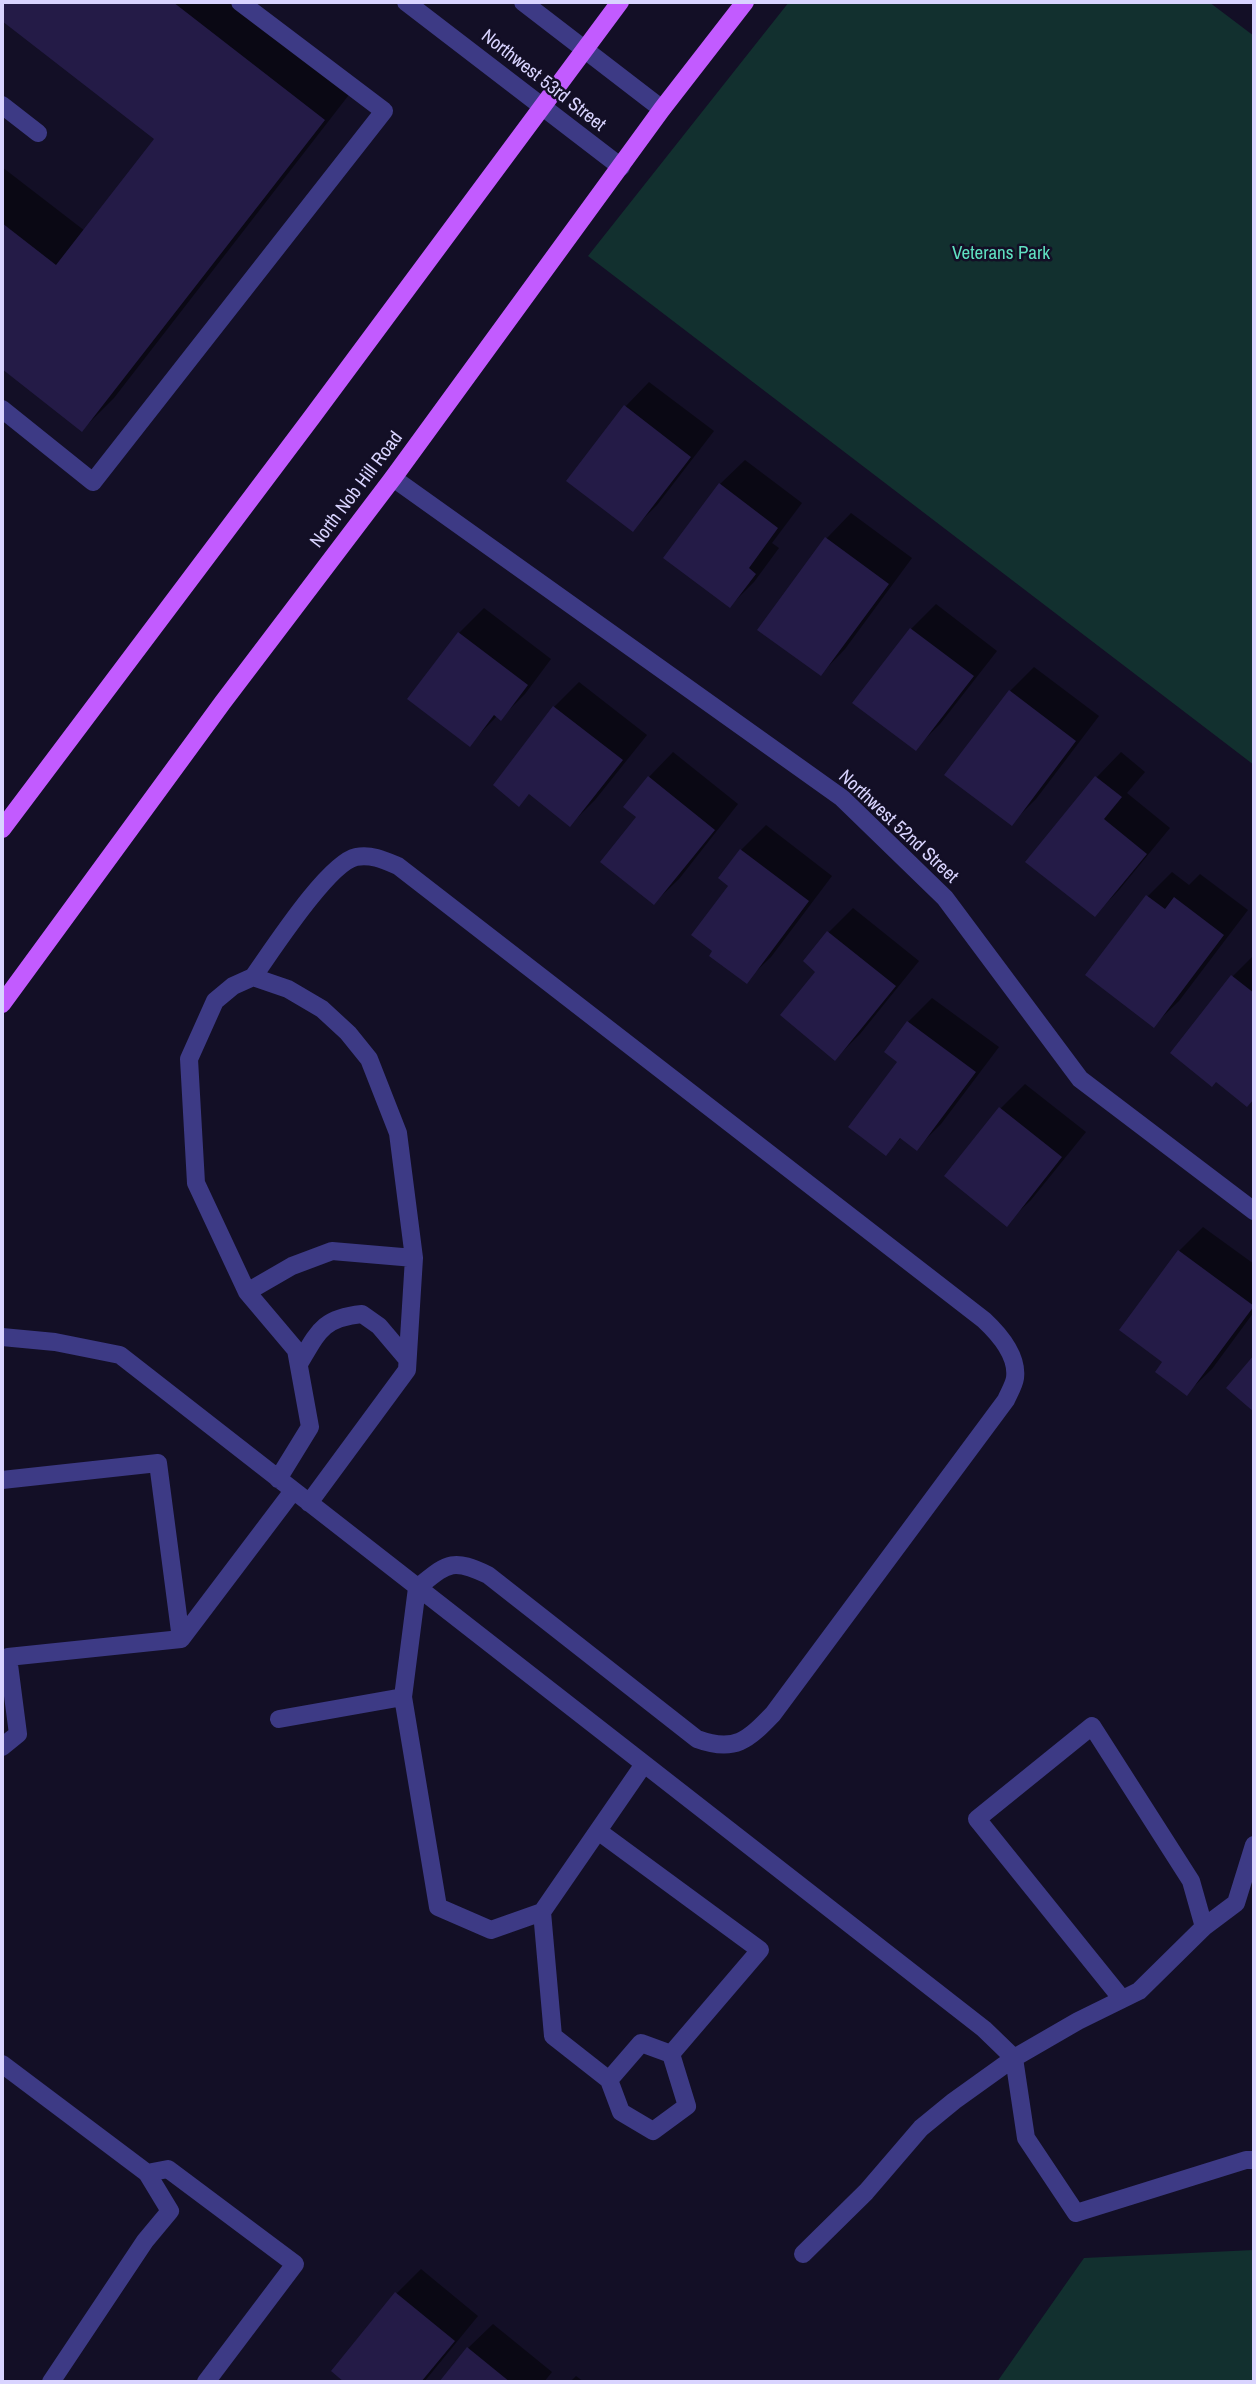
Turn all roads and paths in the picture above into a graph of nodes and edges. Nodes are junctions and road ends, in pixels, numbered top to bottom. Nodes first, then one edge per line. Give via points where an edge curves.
1 (240, 2) edge
2 (406, 2) edge
3 (523, 2) edge
4 (620, 2) edge
5 (745, 2) edge
6 (584, 49) junction
7 (2, 105) edge
8 (541, 106) junction
9 (662, 109) junction
10 (38, 133) dead end
11 (621, 167) junction
12 (2, 410) edge
13 (393, 478) junction
14 (2, 830) edge
15 (253, 977) junction
16 (2, 1004) edge
17 (1253, 1208) edge
18 (414, 1258) junction
19 (247, 1292) junction
20 (2, 1337) edge
21 (407, 1359) junction
22 (299, 1364) junction
23 (278, 1479) junction
24 (2, 1480) edge
25 (293, 1491) junction
26 (309, 1503) junction
27 (417, 1588) junction
28 (181, 1639) junction
29 (5, 1657) edge
30 (403, 1697) junction
31 (279, 1719) dead end
32 (2, 1746) edge
33 (644, 1764) junction
34 (598, 1831) junction
35 (1254, 1845) edge
36 (542, 1912) junction
37 (1205, 1927) junction
38 (1122, 1999) junction
39 (671, 2054) junction
40 (1014, 2058) junction
41 (2, 2064) edge
42 (609, 2080) junction
43 (1254, 2160) edge
44 (147, 2173) junction
45 (803, 2254) dead end
46 (51, 2382) edge
47 (206, 2382) edge

1 - 12 street via 384,111 93,482
2 - 8 street, Northwest 53rd Street
3 - 6 street
4 - 6 main road
5 - 9 main road, North Nob Hill Road
6 - 8 main road
6 - 9 street
7 - 10 street
8 - 11 street, Northwest 53rd Street
8 - 14 main road
9 - 11 main road, North Nob Hill Road
11 - 13 main road, North Nob Hill Road
13 - 16 main road, North Nob Hill Road
13 - 17 street, Northwest 52nd Street via 842,798 945,898 1080,1079
15 - 18 street via 288,989 322,1009 369,1059 398,1133
15 - 19 street via 215,1001 189,1059 196,1183
15 - 27 street via 334,870 352,857 368,856 398,866 984,1320 1002,1336 1011,1354 1015,1378 1006,1400 773,1714 744,1741 729,1745 697,1739 488,1575 471,1567 444,1567
18 - 19 street via 332,1251 292,1266
18 - 21 street
19 - 22 street via 296,1350
20 - 23 street via 120,1355
21 - 22 street via 379,1326 362,1314 341,1316 325,1325
21 - 26 street via 407,1370
22 - 23 street via 310,1427
23 - 25 street
24 - 28 street via 158,1463
25 - 26 street
25 - 28 street
26 - 27 street
27 - 30 street
27 - 33 street
28 - 29 street
29 - 32 street via 18,1734
30 - 31 street
30 - 36 street via 438,1907 491,1930
33 - 34 street
33 - 40 street via 984,2029
34 - 36 street
34 - 39 street via 760,1950
35 - 37 street via 1236,1903
36 - 42 street via 553,2036
37 - 38 street via 1139,1991
37 - 38 street via 1191,1881 1092,1726 977,1819
38 - 40 street
39 - 42 street via 642,2043
39 - 42 street via 687,2106 653,2132 621,2112
40 - 43 street via 1026,2138 1076,2213
40 - 45 street via 921,2128 866,2192
41 - 44 street
44 - 46 street via 170,2211
44 - 47 street via 168,2169 295,2264

